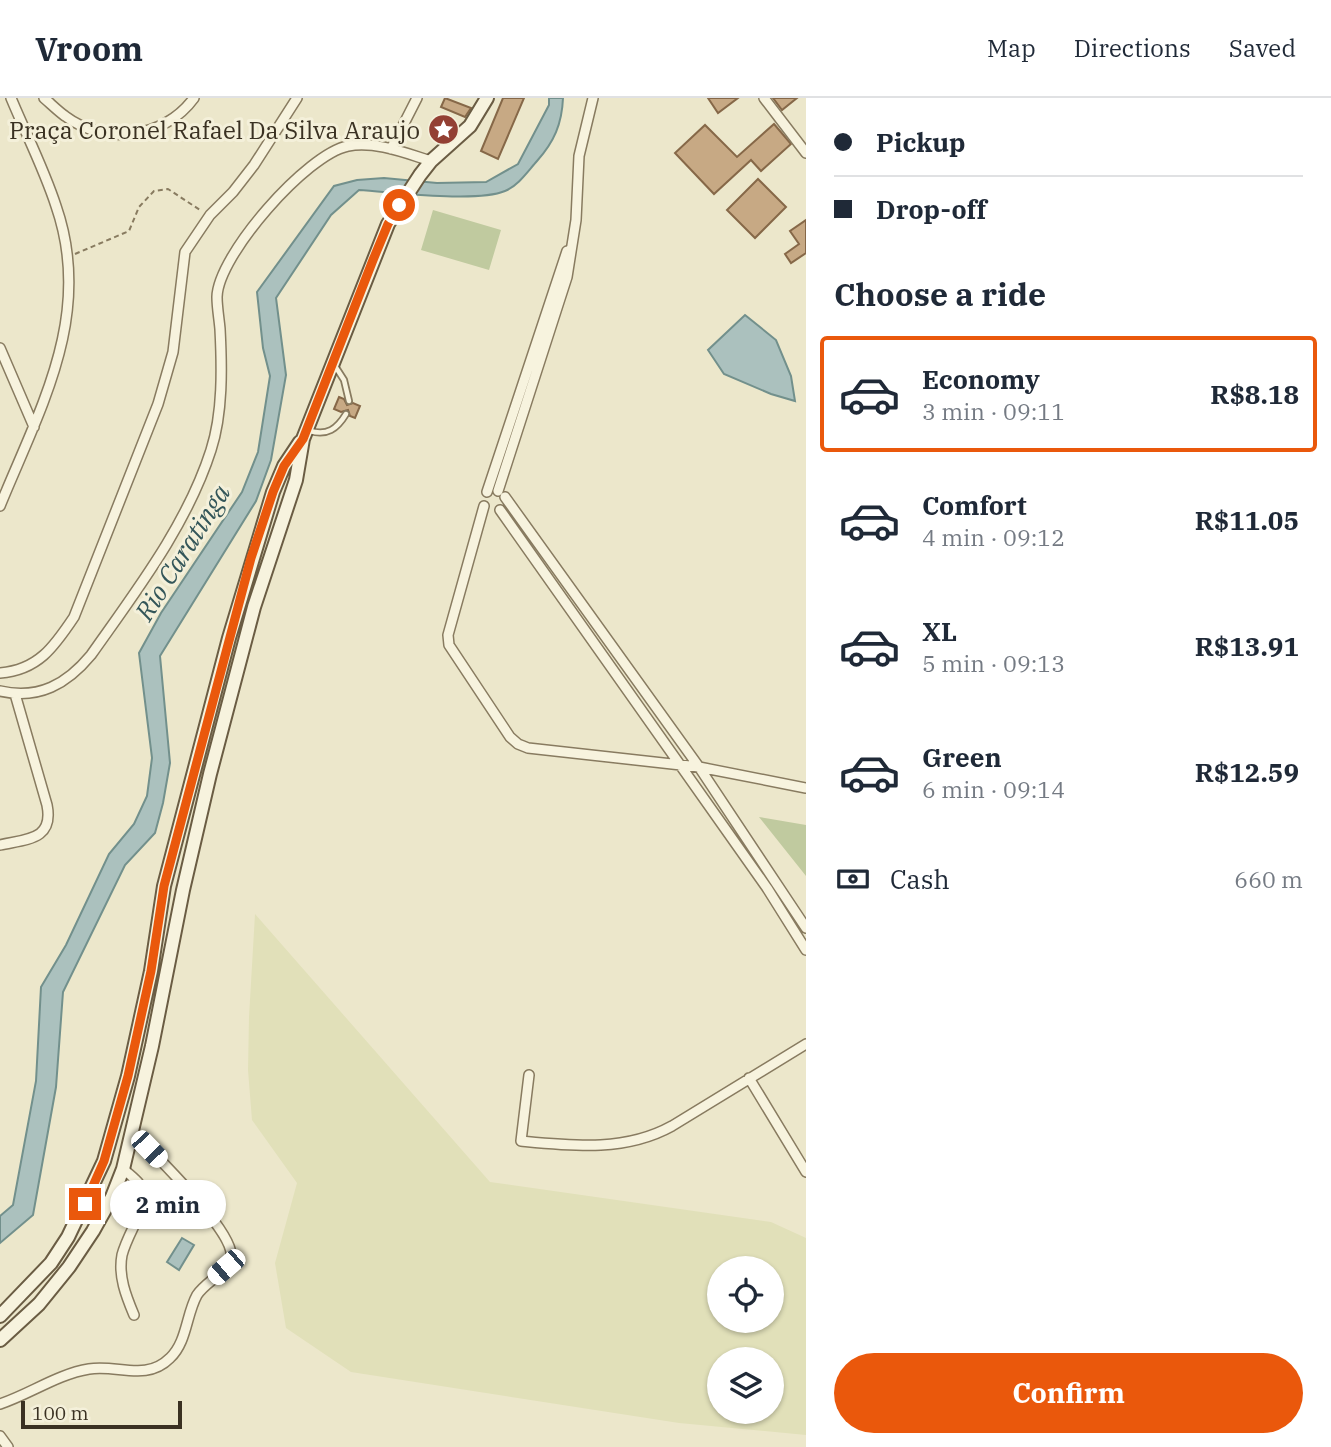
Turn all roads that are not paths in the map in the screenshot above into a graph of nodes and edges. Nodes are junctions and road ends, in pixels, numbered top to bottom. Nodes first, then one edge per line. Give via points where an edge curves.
1 (11, 98) edge
2 (44, 98) edge
3 (194, 98) edge
4 (297, 98) edge
5 (416, 98) edge
6 (487, 98) edge
7 (593, 98) edge
8 (764, 98) edge
9 (391, 149) junction
10 (806, 153) edge
11 (431, 161) junction
12 (572, 236) junction
13 (0, 348) edge
14 (333, 363) junction
15 (349, 401) dead end
16 (346, 414) dead end
17 (34, 427) junction
18 (304, 434) junction
19 (487, 492) junction
20 (501, 494) junction
21 (0, 506) edge
22 (484, 506) junction
23 (500, 510) junction
24 (0, 673) edge
25 (0, 691) edge
26 (15, 694) junction
27 (681, 766) junction
28 (699, 767) junction
29 (710, 783) junction
30 (695, 787) junction
31 (806, 788) edge
32 (0, 845) edge
33 (164, 886) junction
34 (183, 890) junction
35 (806, 928) edge
36 (806, 950) edge
37 (806, 1044) edge
38 (529, 1075) dead end
39 (749, 1078) junction
40 (133, 1132) junction
41 (123, 1168) junction
42 (806, 1172) edge
43 (134, 1315) dead end
44 (0, 1316) edge
45 (0, 1340) edge
46 (0, 1404) edge
47 (0, 1436) edge
48 (8, 1447) edge

1 - 17 street via 57,207 68,257 64,338
2 - 3 street via 66,118 120,136 143,133 168,122
4 - 24 street via 254,165 185,252 173,352 158,404 75,617 55,646 36,662
5 - 9 street
6 - 11 main road via 470,126
7 - 12 street via 579,156
8 - 10 street
9 - 11 street
9 - 26 street via 347,146 329,154 287,188 236,250 217,295 220,365 212,449 192,495 171,537 76,672 37,693
11 - 14 main road via 388,224
12 - 19 street
12 - 20 street via 567,277
13 - 17 street
14 - 15 lane via 344,380
14 - 18 main road
16 - 18 lane via 333,430
17 - 21 street
18 - 33 main road via 284,466 251,558
18 - 34 main road via 296,480 237,664
19 - 20 street
19 - 22 street
20 - 23 street via 504,504
20 - 28 street
22 - 23 street
22 - 27 street via 447,635 449,645 510,737 528,748
23 - 27 street
25 - 26 street
26 - 32 street via 49,815 43,832
27 - 28 street
27 - 30 street
28 - 29 street
28 - 31 street
29 - 30 street via 708,788
29 - 35 street
30 - 36 street
33 - 34 main road
33 - 44 main road via 128,1076 104,1161 51,1263
34 - 40 main road
37 - 39 street
38 - 39 street via 521,1141 561,1145 602,1145 651,1137
39 - 42 street
40 - 41 main road
40 - 46 street via 197,1198 226,1239 231,1258 197,1296 178,1348 160,1366 125,1372 92,1368
41 - 43 street via 138,1182 145,1198 122,1253 125,1294
41 - 45 main road via 112,1197 69,1267 39,1304
47 - 48 street

